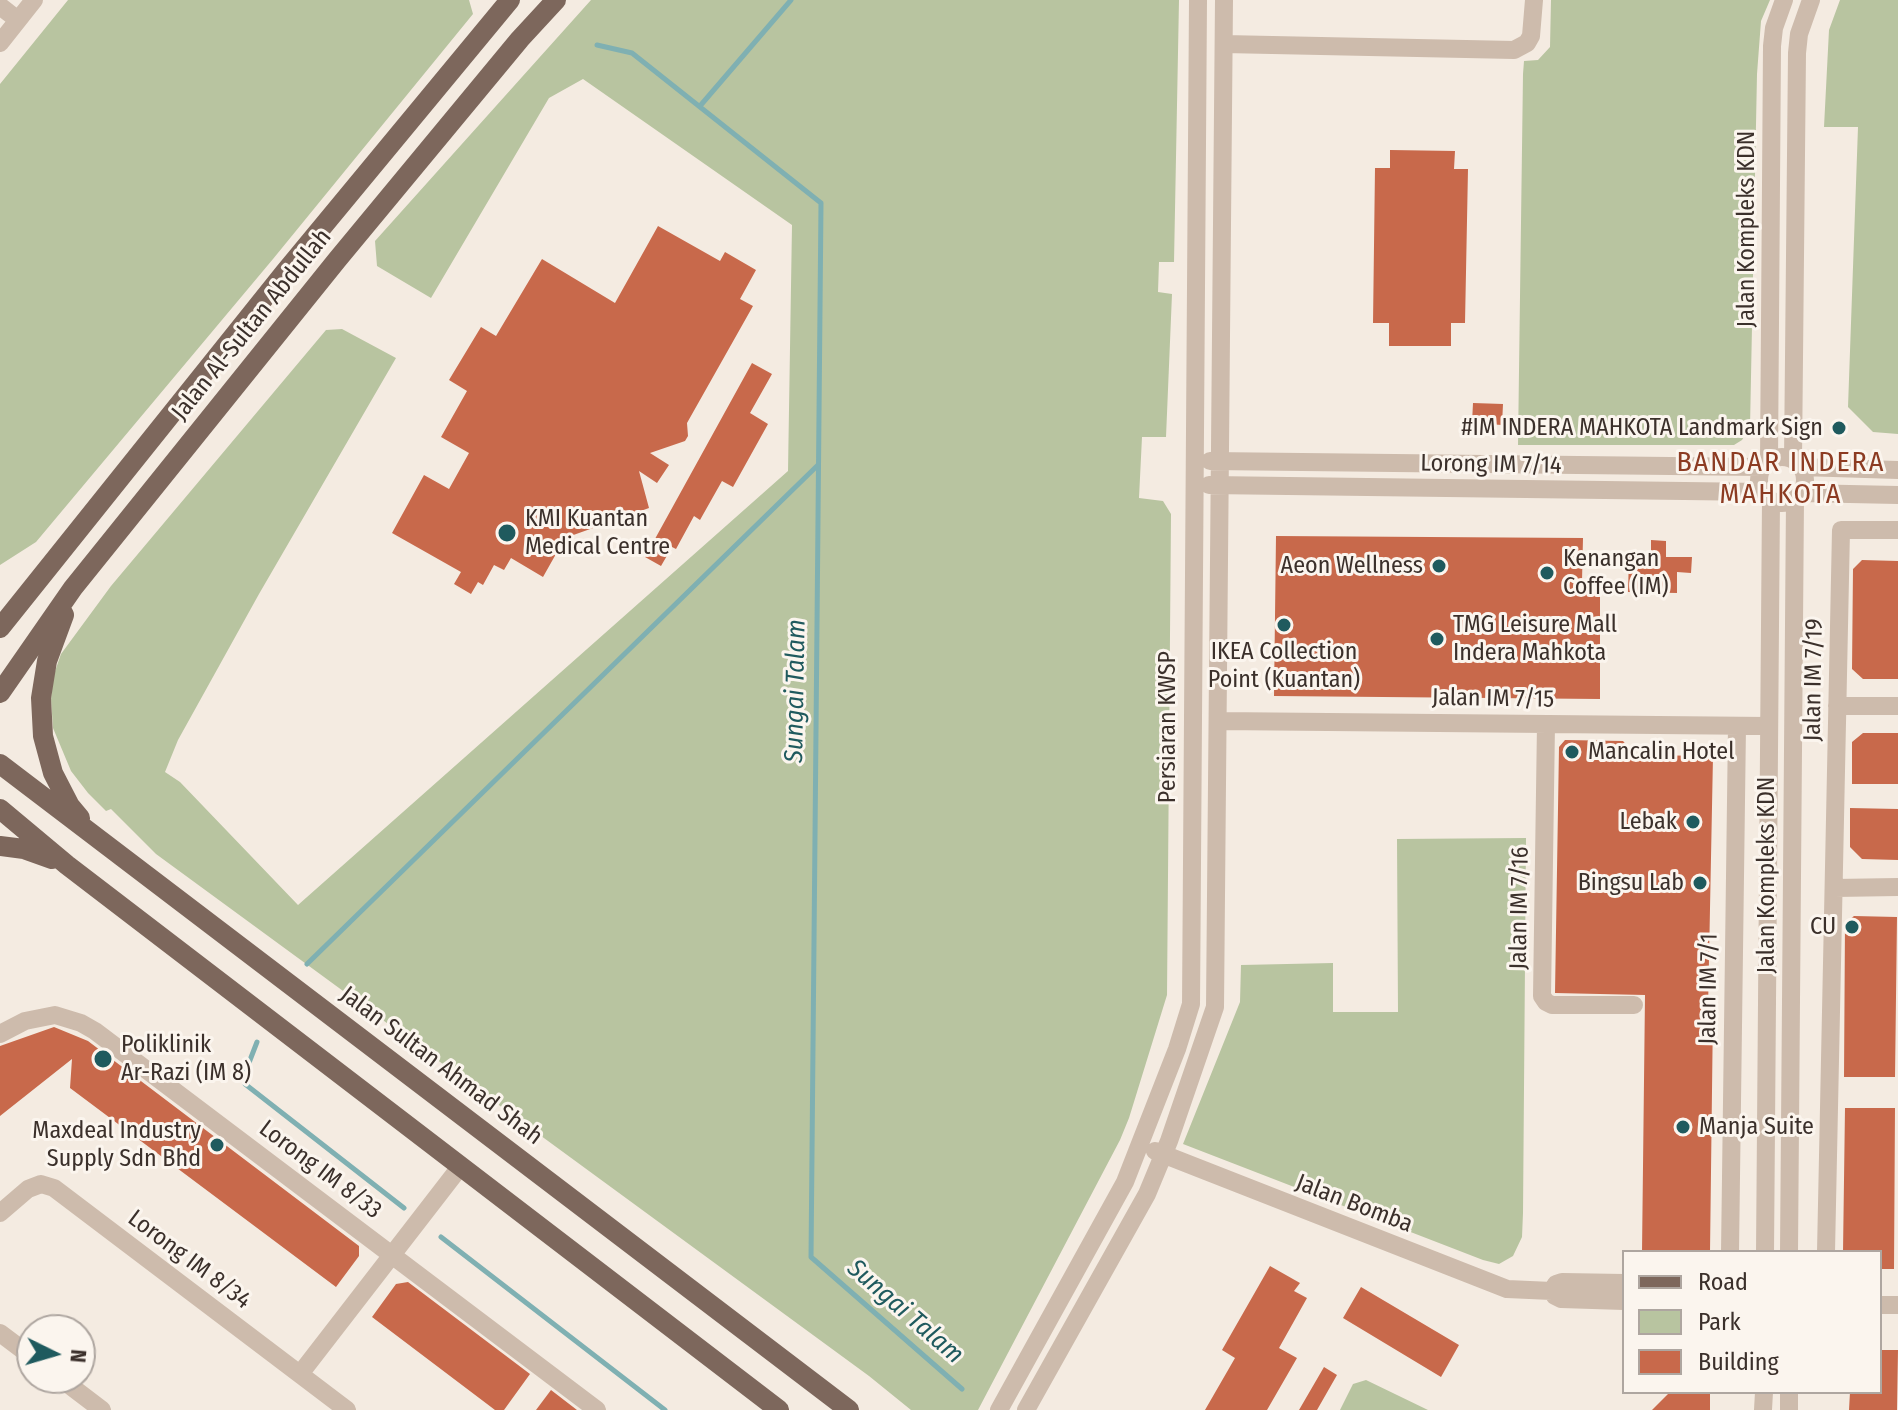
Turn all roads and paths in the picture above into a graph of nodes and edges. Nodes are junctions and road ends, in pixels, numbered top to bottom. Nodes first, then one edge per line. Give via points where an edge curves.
1 (34, 0) edge
2 (510, 0) edge
3 (556, 0) edge
4 (1198, 0) edge
5 (1224, 0) edge
6 (1534, 0) edge
7 (1784, 0) edge
8 (1811, 0) edge
9 (0, 6) edge
10 (18, 20) junction
11 (1774, 28) junction
12 (1799, 34) junction
13 (0, 43) edge
14 (1224, 44) junction
15 (1198, 70) junction
16 (1224, 70) junction
17 (1195, 461) junction
18 (1219, 462) junction
19 (1797, 463) junction
20 (1766, 464) junction
21 (1898, 470) edge
22 (1195, 485) junction
23 (1218, 485) junction
24 (1898, 495) edge
25 (1767, 496) junction
26 (1798, 496) junction
27 (1898, 530) edge
28 (48, 567) junction
29 (73, 588) junction
30 (0, 609) edge
31 (0, 628) edge
32 (0, 693) edge
33 (1191, 696) junction
34 (1218, 696) junction
35 (1837, 706) junction
36 (1898, 706) edge
37 (1218, 721) junction
38 (1546, 724) junction
39 (1737, 726) junction
40 (1768, 726) junction
41 (0, 764) edge
42 (0, 809) edge
43 (95, 836) junction
44 (0, 846) edge
45 (67, 865) junction
46 (1898, 887) edge
47 (1835, 888) junction
48 (1634, 1005) dead end
49 (0, 1034) edge
50 (1141, 1146) junction
51 (1164, 1155) junction
52 (460, 1167) junction
53 (0, 1213) edge
54 (1730, 1250) edge
55 (1765, 1250) edge
56 (1789, 1250) edge
57 (1826, 1250) edge
58 (392, 1255) junction
59 (1622, 1283) edge
60 (1552, 1291) junction
61 (1622, 1301) edge
62 (300, 1374) junction
63 (81, 1394) edge
64 (847, 1408) edge
65 (778, 1409) edge
66 (102, 1410) edge
67 (347, 1410) edge
68 (597, 1410) edge
69 (999, 1410) edge
70 (1026, 1410) edge

1 - 10 street
2 - 28 main road, Jalan Al-Sultan Abdullah
3 - 29 main road, Jalan Al-Sultan Abdullah via 347,248
4 - 15 street, Persiaran KWSP
5 - 14 street, Persiaran KWSP
6 - 14 street via 1531,36 1514,50
7 - 11 street, Jalan Kompleks KDN
8 - 12 street, Jalan Kompleks KDN
9 - 10 street
10 - 13 street
11 - 12 street
11 - 20 street, Jalan Kompleks KDN
12 - 19 street, Jalan Kompleks KDN
14 - 16 street, Persiaran KWSP
15 - 16 street
15 - 17 street, Persiaran KWSP
16 - 18 street, Persiaran KWSP
17 - 18 street, Lorong IM 7/14
17 - 22 street, Persiaran KWSP
18 - 20 street, Lorong IM 7/14
18 - 23 street, Persiaran KWSP
19 - 20 street via 1782,456
19 - 21 street
19 - 26 street via 1805,481
20 - 25 street via 1758,479
22 - 23 street, Lorong IM 7/14
22 - 33 street, Persiaran KWSP
23 - 25 street, Lorong IM 7/14
23 - 34 street, Persiaran KWSP
24 - 26 street
25 - 26 street via 1781,503
25 - 40 street, Jalan Kompleks KDN
26 - 56 street, Jalan Kompleks KDN
27 - 35 street, Jalan IM 7/19 via 1841,530
28 - 30 main road
28 - 31 main road, Jalan Al-Sultan Abdullah
29 - 32 main road, Jalan Al-Sultan Abdullah
29 - 43 main road via 47,661 41,698 43,736 58,784
33 - 34 street
33 - 50 street, Persiaran KWSP via 1191,1004
34 - 37 street, Persiaran KWSP
35 - 36 street
35 - 47 street, Jalan IM 7/19
37 - 38 street, Jalan IM 7/15
37 - 51 street, Persiaran KWSP via 1217,998
38 - 39 street, Jalan IM 7/15
38 - 48 street, Jalan IM 7/16 via 1542,996 1552,1005
39 - 40 street, Jalan IM 7/15
39 - 54 street, Jalan IM 7/1
40 - 55 street, Jalan Kompleks KDN
41 - 43 main road, Jalan Sultan Ahmad Shah
42 - 45 main road
43 - 64 main road, Jalan Sultan Ahmad Shah
44 - 45 main road
45 - 52 main road
46 - 47 street
47 - 57 street
49 - 58 street, Lorong IM 8/33 via 25,1021 55,1015 81,1023
50 - 51 street, Jalan Bomba
50 - 69 street, Persiaran KWSP
51 - 60 street, Jalan Bomba via 1507,1289
51 - 70 street, Persiaran KWSP
52 - 58 street
52 - 65 main road
53 - 62 street, Lorong IM 8/34 via 28,1189 41,1184 54,1188
58 - 62 street
58 - 68 street, Lorong IM 8/33
59 - 60 street, Jalan Bomba via 1562,1282
60 - 61 street, Jalan Bomba via 1564,1299
62 - 67 street, Lorong IM 8/34
63 - 66 street

